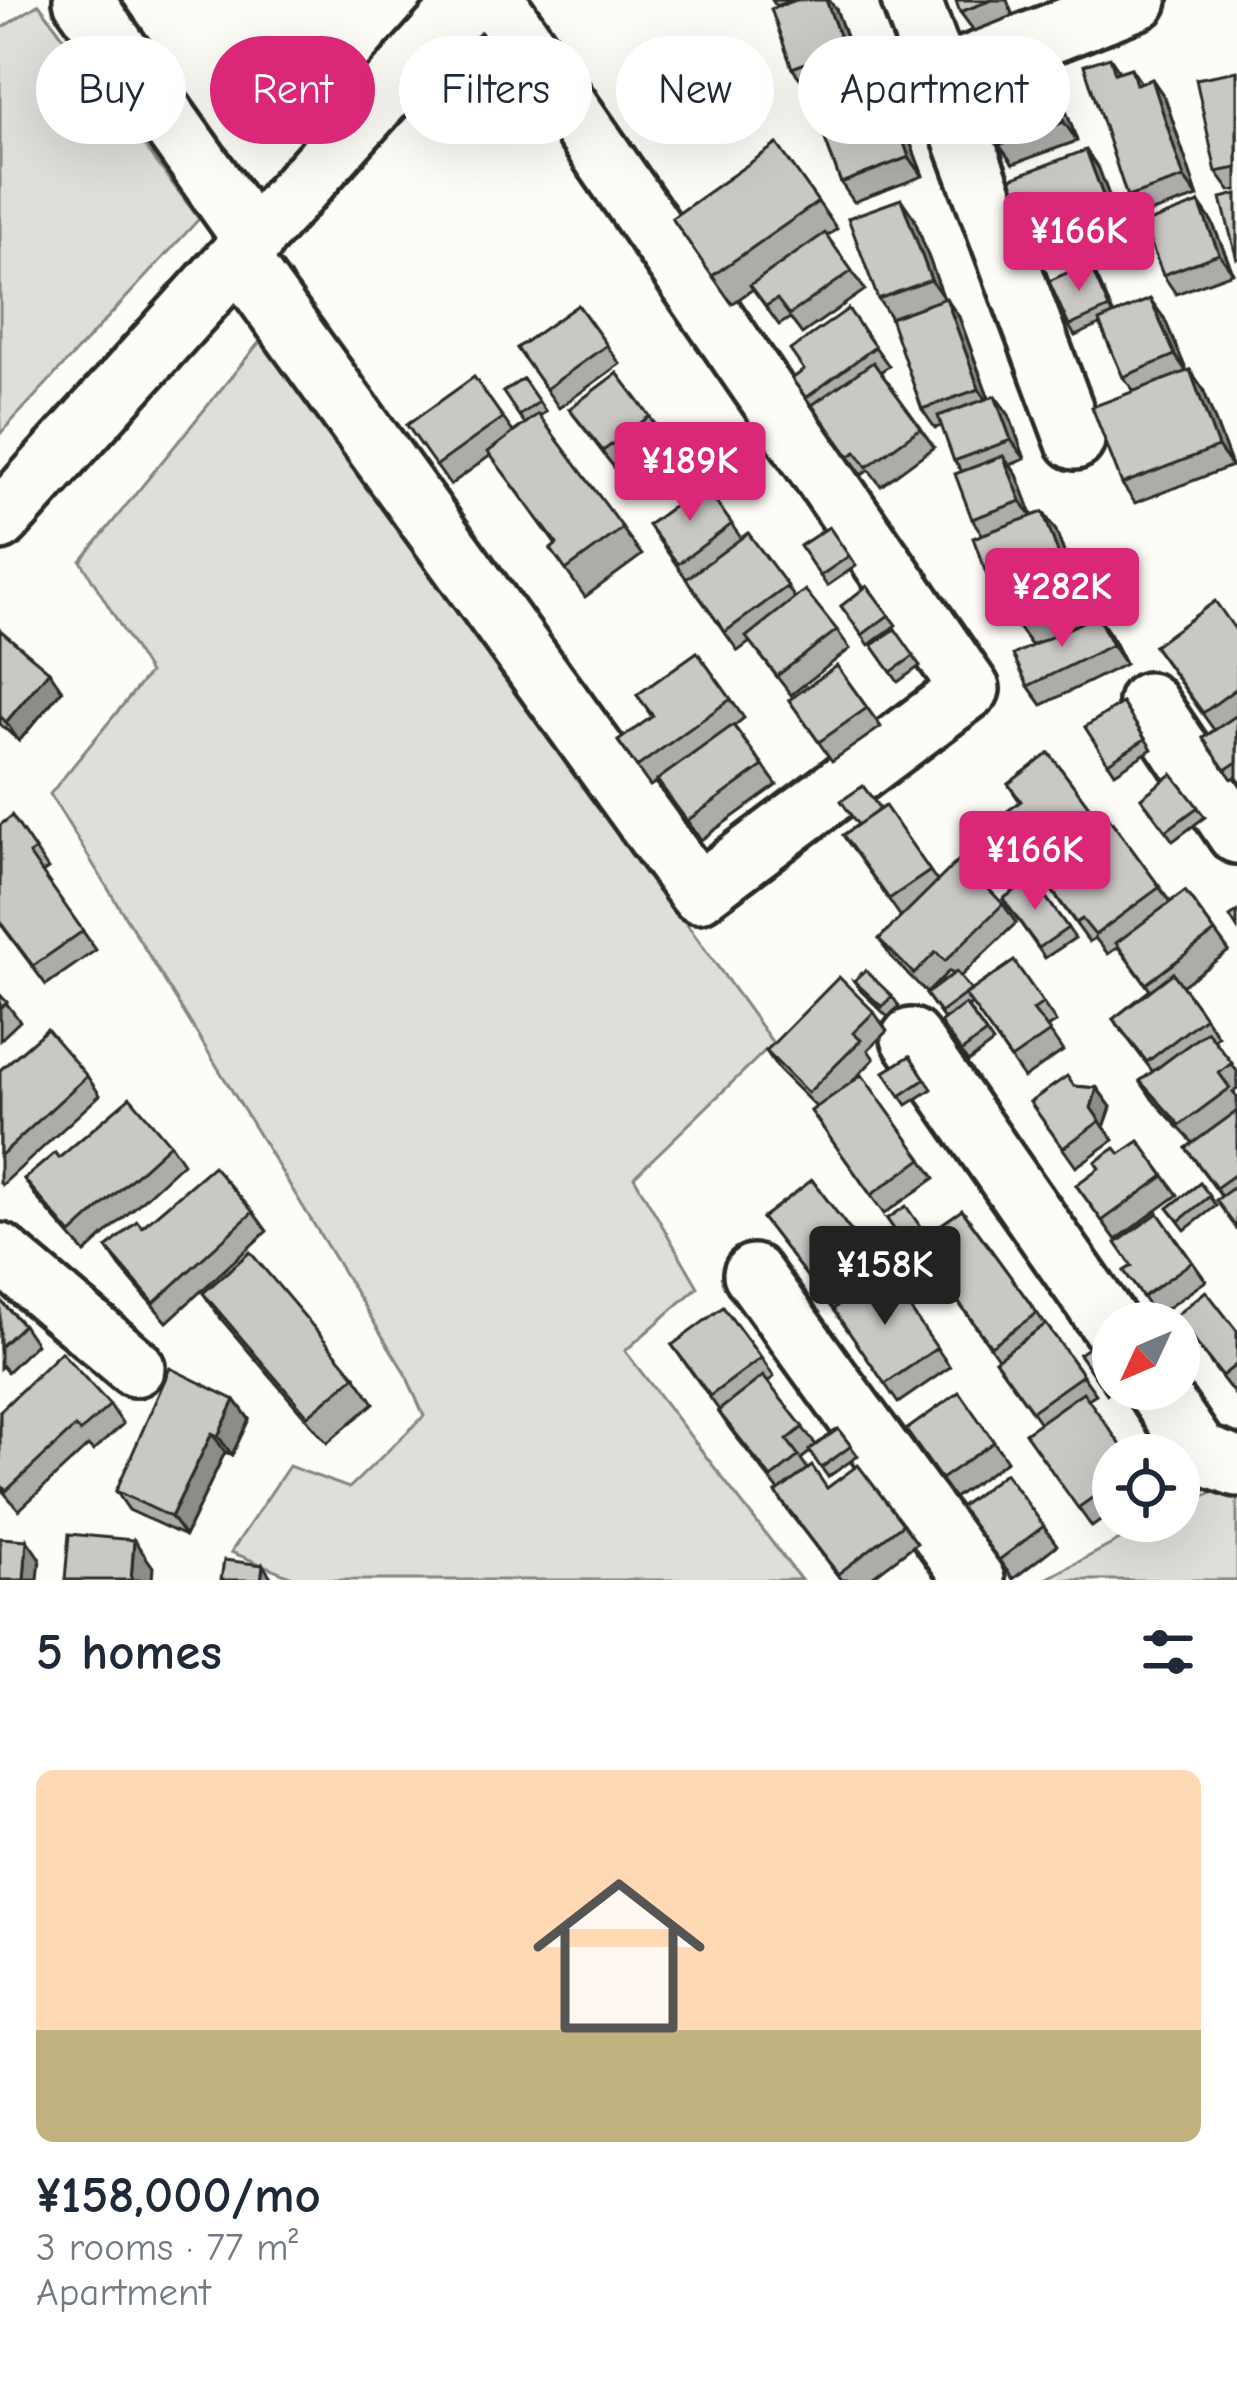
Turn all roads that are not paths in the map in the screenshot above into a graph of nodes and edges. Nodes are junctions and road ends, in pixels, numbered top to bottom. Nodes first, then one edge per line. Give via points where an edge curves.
1 (83, 0) edge
2 (469, 0) edge
3 (495, 0) edge
4 (911, 0) edge
5 (1138, 0) edge
6 (925, 36) edge
7 (1045, 36) edge
8 (966, 144) edge
9 (246, 249) junction
10 (1075, 440) dead end
11 (0, 521) edge
12 (1148, 702) dead end
13 (1237, 834) edge
14 (911, 1038) dead end
15 (0, 1253) edge
16 (753, 1274) dead end
17 (1094, 1302) edge
18 (135, 1367) dead end
19 (1169, 1410) edge
20 (1237, 1467) edge
21 (975, 1580) edge

1 - 9 street
2 - 9 street
3 - 9 street via 970,689 698,893
4 - 6 street
5 - 7 street
8 - 10 street
9 - 11 street
12 - 13 street
14 - 17 street
15 - 18 street
16 - 21 street
19 - 20 street via 1199,1453

